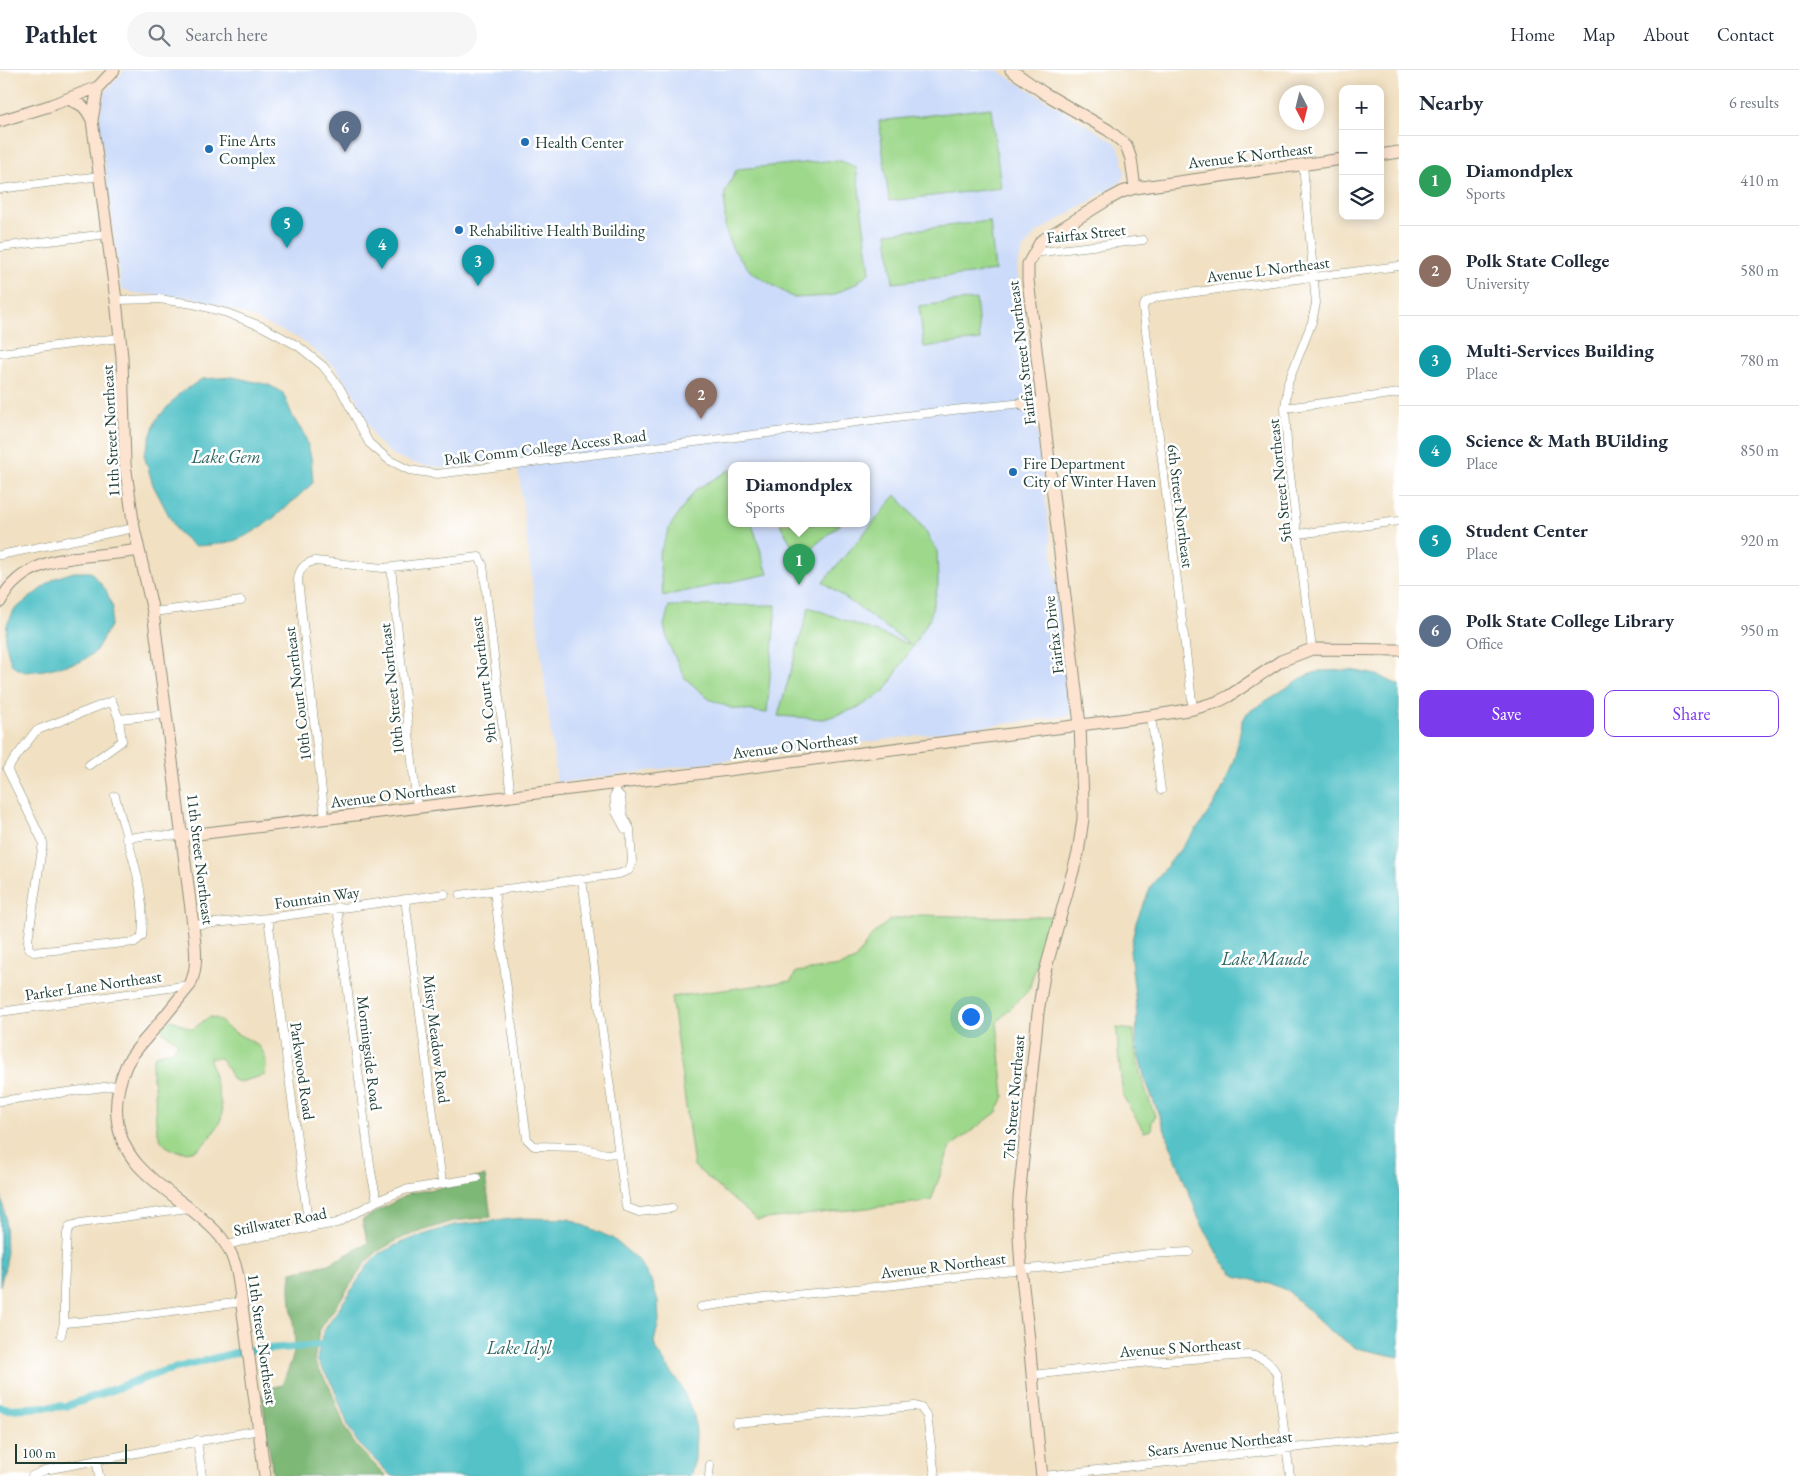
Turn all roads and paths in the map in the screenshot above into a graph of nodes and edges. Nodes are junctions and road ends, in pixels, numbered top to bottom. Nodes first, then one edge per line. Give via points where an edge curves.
1 (1011, 70) edge
2 (113, 71) edge
3 (98, 86) junction
4 (67, 99) junction
5 (92, 120) junction
6 (0, 121) edge
7 (1399, 152) edge
8 (1384, 154) edge
9 (1339, 160) edge
10 (1303, 165) junction
11 (100, 176) junction
12 (1135, 188) junction
13 (0, 189) edge
14 (107, 234) junction
15 (1143, 240) dead end
16 (0, 247) edge
17 (1033, 253) junction
18 (1399, 266) edge
19 (1314, 276) junction
20 (116, 300) junction
21 (1144, 306) joint
22 (119, 338) junction
23 (0, 353) edge
24 (1399, 394) edge
25 (1042, 401) junction
26 (1022, 403) junction
27 (1285, 408) junction
28 (1045, 422) junction
29 (1399, 521) edge
30 (134, 528) junction
31 (1298, 534) junction
32 (1058, 541) joint
33 (139, 550) junction
34 (0, 555) edge
35 (391, 568) junction
36 (240, 601) dead end
37 (0, 602) edge
38 (153, 612) junction
39 (1312, 649) junction
40 (1399, 650) edge
41 (1193, 708) junction
42 (166, 714) junction
43 (1152, 716) junction
44 (119, 719) junction
45 (1080, 725) junction
46 (89, 765) dead end
47 (616, 788) junction
48 (1161, 790) dead end
49 (115, 796) dead end
50 (511, 797) junction
51 (417, 807) junction
52 (325, 818) junction
53 (181, 836) junction
54 (126, 838) junction
55 (582, 879) junction
56 (494, 890) junction
57 (445, 894) dead end
58 (460, 895) dead end
59 (405, 899) junction
60 (337, 907) junction
61 (268, 918) junction
62 (193, 924) junction
63 (190, 985) junction
64 (0, 1012) edge
65 (120, 1085) junction
66 (0, 1101) edge
67 (618, 1153) junction
68 (477, 1178) dead end
69 (442, 1183) junction
70 (377, 1201) junction
71 (188, 1208) junction
72 (672, 1208) dead end
73 (309, 1229) junction
74 (228, 1245) junction
75 (1189, 1252) dead end
76 (1020, 1270) junction
77 (242, 1302) junction
78 (700, 1308) dead end
79 (64, 1323) junction
80 (62, 1335) dead end
81 (1032, 1375) junction
82 (736, 1423) dead end
83 (259, 1430) junction
84 (1399, 1436) edge
85 (198, 1440) junction
86 (1287, 1449) junction
87 (96, 1460) junction
88 (710, 1465) dead end
89 (32, 1476) edge
90 (99, 1476) edge
91 (202, 1476) edge
92 (264, 1476) edge
93 (709, 1476) edge
94 (935, 1476) edge
95 (1043, 1476) edge
96 (1290, 1476) edge

1 - 12 street via 1108,130 1126,145
2 - 3 street
3 - 4 street
3 - 5 street, 11th Street Northeast
4 - 5 street via 86,108
4 - 6 street
5 - 11 street, 11th Street Northeast
7 - 8 street
9 - 10 street, Avenue K Northeast
10 - 12 street, Avenue K Northeast
10 - 19 street, 5th Street Northeast
11 - 13 street
11 - 14 street, 11th Street Northeast
12 - 17 street via 1122,192 1041,242
14 - 16 street
14 - 20 street, 11th Street Northeast
15 - 17 street, Fairfax Street
17 - 25 street, Fairfax Street Northeast via 1028,264 1028,280
18 - 19 street, Avenue L Northeast
19 - 21 street, Avenue L Northeast via 1157,297
19 - 27 street, 5th Street Northeast via 1315,309 1288,383
20 - 22 street, 11th Street Northeast
20 - 26 street, Polk Comm College Access Road via 159,299 193,304 272,331 298,346 322,366 341,390 369,443 389,460 409,470 436,474
21 - 41 street, 6th Street Northeast
22 - 23 street
22 - 30 street, 11th Street Northeast via 125,464
24 - 27 street
25 - 26 street, Polk Comm College Access Road
25 - 28 street, Fairfax Street Northeast
26 - 28 street
27 - 31 street, 5th Street Northeast
28 - 32 street, Fairfax Street Northeast
29 - 31 street
30 - 33 street, 11th Street Northeast
30 - 34 street
31 - 39 street, 5th Street Northeast
32 - 45 street, Fairfax Drive
33 - 37 street via 43,564 15,581
33 - 38 street, 11th Street Northeast
35 - 50 street, 9th Court Northeast via 479,558 483,565
35 - 51 street, 10th Street Northeast
35 - 52 street, 10th Court Northeast via 315,561 302,567 298,574
36 - 38 street
38 - 42 street, 11th Street Northeast
39 - 40 street, Avenue O Northeast
39 - 41 street, Avenue O Northeast via 1280,662 1217,702
41 - 43 street, Avenue O Northeast
42 - 44 street
42 - 53 street, 11th Street Northeast
43 - 45 street, Avenue O Northeast
43 - 48 street
44 - 46 street via 122,741
44 - 54 street via 112,701 40,728 7,768 43,842 29,949 34,952 134,942 142,936 137,875
45 - 47 street, Avenue O Northeast
45 - 76 street, 7th Street Northeast via 1081,837 1044,975 1038,1013 1019,1198
47 - 50 street, Avenue O Northeast
47 - 55 street via 616,812 629,834 632,862 629,870 619,874
49 - 54 street
50 - 51 street, Avenue O Northeast
51 - 52 street, Avenue O Northeast
52 - 53 street, Avenue O Northeast
53 - 54 street
53 - 62 street, 11th Street Northeast
55 - 56 street
55 - 67 street
56 - 58 street
56 - 67 street via 527,1140 534,1146 577,1147 606,1154
57 - 59 street, Fountain Way
59 - 60 street, Fountain Way
59 - 69 street, Misty Meadow Road
60 - 61 street, Fountain Way
60 - 70 street, Morningside Road
61 - 62 street, Fountain Way
61 - 73 street, Parkwood Road
62 - 63 street, 11th Street Northeast via 196,964
63 - 64 street, Parker Lane Northeast
63 - 65 street, 11th Street Northeast via 127,1064
65 - 66 street
65 - 71 street, 11th Street Northeast via 116,1120 126,1148 142,1169
67 - 72 street via 626,1207 639,1212
68 - 69 street, Stillwater Road
69 - 70 street, Stillwater Road via 404,1190
70 - 73 street, Stillwater Road via 338,1223
71 - 74 street, 11th Street Northeast via 208,1223
71 - 79 street via 70,1226 66,1250
73 - 74 street, Stillwater Road via 257,1236
74 - 77 street, 11th Street Northeast via 237,1270
75 - 76 street, Avenue R Northeast
76 - 78 street, Avenue R Northeast
76 - 81 street, 7th Street Northeast
77 - 79 street
77 - 83 street, 11th Street Northeast
79 - 80 street
81 - 86 street, Avenue S Northeast via 1150,1362 1249,1355 1260,1358 1272,1365 1277,1375
81 - 95 street, 7th Street Northeast
82 - 94 street via 915,1406 921,1408 926,1416
83 - 85 street
83 - 92 street, 11th Street Northeast
84 - 86 street, Sears Avenue Northeast
85 - 87 street
85 - 91 street
86 - 95 street, Sears Avenue Northeast
86 - 96 street
87 - 89 street via 45,1470
87 - 90 street
88 - 93 street

